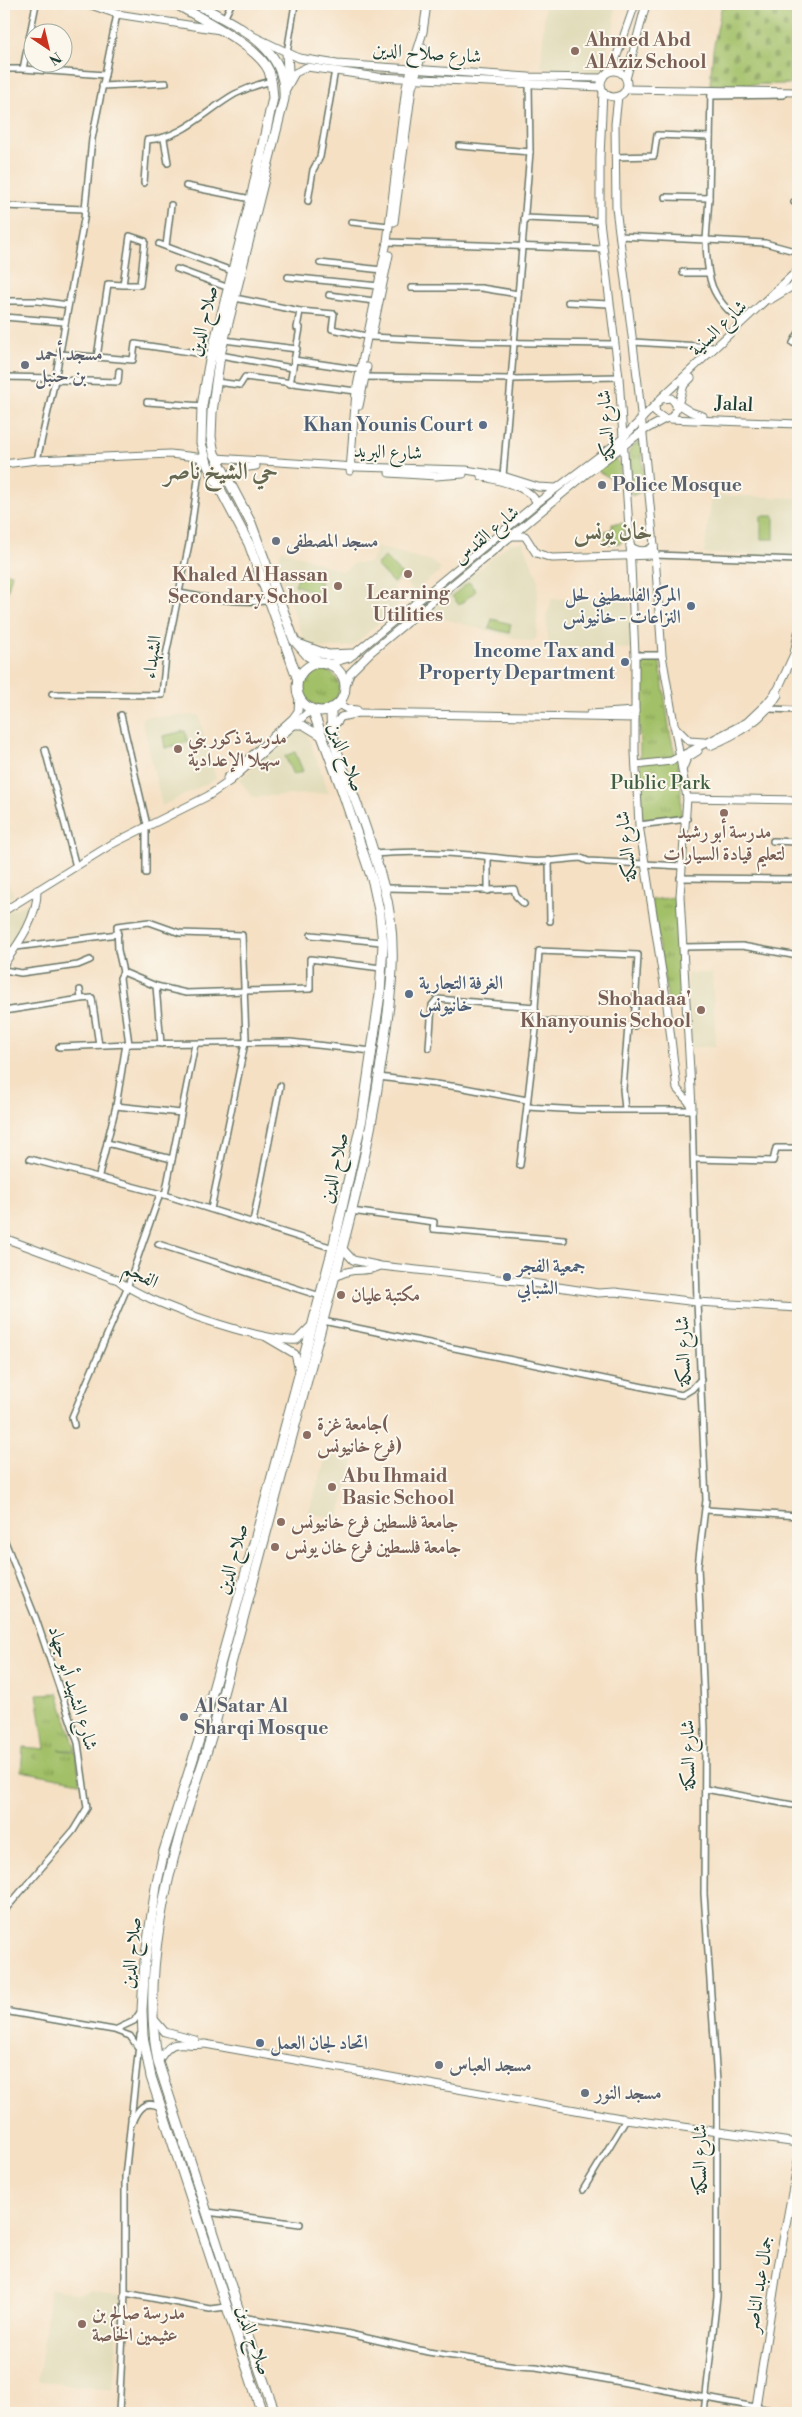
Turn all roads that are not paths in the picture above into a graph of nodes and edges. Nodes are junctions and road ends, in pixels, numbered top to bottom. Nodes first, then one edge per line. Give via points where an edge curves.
1 (36, 4) edge
2 (88, 4) edge
3 (176, 4) edge
4 (197, 4) edge
5 (230, 4) edge
6 (294, 4) edge
7 (429, 4) edge
8 (635, 4) edge
9 (646, 4) edge
10 (191, 13) junction
11 (117, 14) junction
12 (224, 19) junction
13 (32, 22) edge
14 (187, 26) junction
15 (220, 30) junction
16 (254, 37) junction
17 (287, 52) junction
18 (4, 68) edge
19 (22, 69) edge
20 (335, 70) junction
21 (414, 70) junction
22 (64, 72) edge
23 (105, 75) junction
24 (605, 75) junction
25 (412, 78) junction
26 (626, 79) junction
27 (529, 81) junction
28 (272, 82) junction
29 (166, 83) dead end
30 (102, 86) junction
31 (285, 87) junction
32 (602, 89) junction
33 (626, 89) junction
34 (711, 93) junction
35 (798, 93) edge
36 (618, 96) junction
37 (710, 137) junction
38 (164, 139) junction
39 (459, 146) dead end
40 (530, 152) junction
41 (615, 157) junction
42 (168, 163) dead end
43 (144, 183) dead end
44 (186, 186) dead end
45 (665, 197) dead end
46 (709, 198) junction
47 (251, 199) junction
48 (308, 201) dead end
49 (170, 205) dead end
50 (4, 206) edge
51 (85, 209) junction
52 (524, 218) junction
53 (600, 221) junction
54 (351, 222) dead end
55 (389, 226) junction
56 (619, 236) junction
57 (706, 240) junction
58 (389, 242) junction
59 (159, 244) dead end
60 (166, 246) junction
61 (523, 247) junction
62 (602, 248) junction
63 (798, 252) edge
64 (320, 263) dead end
65 (176, 270) dead end
66 (382, 270) junction
67 (232, 271) junction
68 (683, 271) dead end
69 (798, 271) edge
70 (707, 273) junction
71 (288, 277) dead end
72 (798, 278) edge
73 (798, 283) edge
74 (123, 285) junction
75 (379, 286) junction
76 (411, 288) dead end
77 (232, 291) junction
78 (518, 294) junction
79 (330, 295) dead end
80 (374, 300) junction
81 (4, 301) edge
82 (568, 302) dead end
83 (609, 304) junction
84 (68, 305) junction
85 (300, 311) junction
86 (4, 317) edge
87 (64, 322) junction
88 (742, 322) junction
89 (798, 334) edge
90 (369, 337) junction
91 (224, 340) junction
92 (513, 341) junction
93 (633, 342) junction
94 (614, 344) junction
95 (792, 344) dead end
96 (715, 347) junction
97 (296, 349) junction
98 (60, 354) junction
99 (216, 355) junction
100 (97, 357) junction
101 (294, 360) junction
102 (292, 368) junction
103 (119, 371) dead end
104 (362, 375) junction
105 (4, 377) edge
106 (619, 377) junction
107 (55, 379) junction
108 (510, 379) junction
109 (216, 382) junction
110 (290, 384) junction
111 (356, 391) junction
112 (147, 402) dead end
113 (640, 402) junction
114 (657, 403) junction
115 (676, 404) junction
116 (202, 406) junction
117 (667, 419) junction
118 (642, 420) junction
119 (798, 422) edge
120 (643, 431) junction
121 (623, 442) junction
122 (203, 458) junction
123 (216, 458) junction
124 (37, 460) junction
125 (4, 464) edge
126 (353, 469) junction
127 (503, 476) junction
128 (229, 484) junction
129 (556, 488) junction
130 (537, 503) junction
131 (510, 537) junction
132 (654, 545) junction
133 (630, 546) junction
134 (656, 555) junction
135 (631, 556) junction
136 (798, 560) edge
137 (274, 585) junction
138 (265, 590) junction
139 (179, 593) junction
140 (269, 601) junction
141 (798, 633) edge
142 (296, 642) junction
143 (353, 654) junction
144 (662, 654) junction
145 (798, 654) edge
146 (635, 655) junction
147 (326, 664) junction
148 (298, 680) junction
149 (344, 691) junction
150 (52, 694) dead end
151 (299, 696) junction
152 (334, 706) junction
153 (312, 709) junction
154 (769, 709) junction
155 (798, 710) edge
156 (121, 715) dead end
157 (635, 715) junction
158 (673, 724) junction
159 (294, 725) junction
160 (4, 729) edge
161 (331, 729) junction
162 (4, 736) edge
163 (321, 736) junction
164 (707, 742) junction
165 (45, 750) dead end
166 (679, 755) junction
167 (636, 765) junction
168 (682, 771) junction
169 (687, 798) junction
170 (798, 800) edge
171 (687, 819) junction
172 (146, 823) junction
173 (639, 825) junction
174 (773, 841) dead end
175 (798, 842) edge
176 (373, 854) junction
177 (488, 857) junction
178 (549, 860) junction
179 (74, 862) junction
180 (645, 864) junction
181 (681, 866) junction
182 (146, 873) dead end
183 (680, 878) junction
184 (798, 879) edge
185 (384, 888) junction
186 (37, 890) junction
187 (488, 891) junction
188 (524, 904) dead end
189 (4, 906) edge
190 (4, 911) edge
191 (550, 920) dead end
192 (118, 934) junction
193 (310, 935) dead end
194 (381, 942) dead end
195 (16, 947) junction
196 (683, 947) junction
197 (798, 956) edge
198 (90, 960) dead end
199 (4, 964) edge
200 (380, 968) dead end
201 (4, 970) edge
202 (123, 972) junction
203 (156, 986) junction
204 (244, 989) junction
205 (80, 990) dead end
206 (81, 999) junction
207 (535, 1007) junction
208 (4, 1011) edge
209 (538, 1021) junction
210 (628, 1026) junction
211 (245, 1043) junction
212 (128, 1044) junction
213 (161, 1044) junction
214 (195, 1044) junction
215 (99, 1045) junction
216 (59, 1047) dead end
217 (429, 1048) dead end
218 (372, 1051) junction
219 (379, 1077) junction
220 (280, 1086) dead end
221 (527, 1100) junction
222 (116, 1106) junction
223 (527, 1107) junction
224 (626, 1109) junction
225 (692, 1110) junction
226 (180, 1113) junction
227 (361, 1124) junction
228 (371, 1128) junction
229 (107, 1143) junction
230 (798, 1148) edge
231 (172, 1158) junction
232 (30, 1159) dead end
233 (353, 1159) junction
234 (694, 1159) junction
235 (363, 1160) junction
236 (520, 1165) dead end
237 (99, 1175) junction
238 (163, 1194) junction
239 (211, 1209) junction
240 (351, 1211) junction
241 (253, 1222) junction
242 (4, 1238) edge
243 (564, 1240) dead end
244 (158, 1244) dead end
245 (333, 1248) junction
246 (343, 1249) junction
247 (381, 1266) junction
248 (334, 1278) junction
249 (127, 1288) junction
250 (320, 1296) junction
251 (697, 1302) junction
252 (798, 1308) edge
253 (323, 1321) junction
254 (311, 1326) junction
255 (266, 1337) junction
256 (299, 1372) junction
257 (701, 1379) junction
258 (74, 1425) dead end
259 (706, 1510) junction
260 (798, 1516) edge
261 (4, 1540) edge
262 (258, 1546) junction
263 (705, 1789) junction
264 (798, 1806) edge
265 (164, 1852) junction
266 (174, 1857) junction
267 (156, 1887) junction
268 (166, 1891) junction
269 (4, 1899) edge
270 (12, 1901) junction
271 (4, 1911) edge
272 (142, 2010) junction
273 (4, 2011) edge
274 (153, 2018) junction
275 (142, 2027) junction
276 (114, 2030) junction
277 (204, 2044) junction
278 (138, 2048) junction
279 (158, 2062) junction
280 (160, 2107) junction
281 (626, 2118) junction
282 (129, 2130) junction
283 (716, 2133) junction
284 (798, 2144) edge
285 (798, 2161) edge
286 (583, 2190) dead end
287 (207, 2212) junction
288 (300, 2224) dead end
289 (125, 2293) junction
290 (226, 2307) junction
291 (241, 2317) junction
292 (706, 2399) junction
293 (755, 2411) edge
294 (119, 2413) edge
295 (262, 2413) edge
296 (275, 2413) edge
297 (704, 2413) edge
298 (787, 2413) edge

1 - 13 street
2 - 11 main road
3 - 10 highway, صلاح الدين
4 - 12 highway
5 - 12 street
6 - 17 street
7 - 21 main road
8 - 24 main road via 615,62
9 - 26 main road
10 - 14 main road via 192,19
10 - 15 highway, صلاح الدين
11 - 14 main road
11 - 23 street
12 - 16 highway
14 - 15 main road
15 - 28 highway, صلاح الدين via 257,55
16 - 17 main road, شارع صلاح الدين
16 - 31 highway via 274,58
17 - 21 main road, شارع صلاح الدين via 299,58 337,64
17 - 31 highway, صلاح الدين
18 - 19 street
20 - 25 main road, شارع صلاح الدين via 378,77
20 - 31 main road, شارع صلاح الدين via 303,68
20 - 48 street via 320,157 313,170
21 - 25 main road
21 - 27 main road, شارع صلاح الدين via 447,70
22 - 23 street
23 - 30 street
24 - 26 main road via 620,73
24 - 27 main road, شارع صلاح الدين
24 - 32 main road
25 - 27 main road, شارع صلاح الدين
25 - 55 main road via 406,87
25 - 58 main road
26 - 33 main road
27 - 32 main road, شارع صلاح الدين
27 - 40 street
28 - 38 street via 255,85 234,95
28 - 47 highway, صلاح الدين via 273,98
29 - 30 street
30 - 51 street via 92,139
31 - 77 highway, صلاح الدين
32 - 36 main road via 610,96
32 - 53 main road, شارع السكة
33 - 34 main road
33 - 36 main road
34 - 35 main road
34 - 37 street
36 - 41 main road, شارع السكة
37 - 41 street via 657,135 654,156
37 - 46 street
38 - 42 street
38 - 43 street via 147,140
39 - 40 street
40 - 52 street
41 - 56 main road, شارع السكة
44 - 47 street
45 - 46 street
46 - 57 street
47 - 67 highway, صلاح الدين
49 - 60 street
50 - 51 street
51 - 84 street
52 - 53 street
52 - 61 street
53 - 62 main road, شارع السكة
54 - 55 street
55 - 58 main road
56 - 57 street
56 - 93 main road, شارع السكة
57 - 63 street via 765,244
57 - 70 street
58 - 61 street
58 - 66 main road
58 - 90 main road via 387,272
59 - 60 street
60 - 67 street
61 - 62 street
61 - 78 street
62 - 83 main road, شارع السكة
64 - 66 street
65 - 77 street
66 - 75 main road
67 - 77 highway, صلاح الدين
68 - 70 street
69 - 72 main road, شارع السنية
69 - 88 main road, شارع السنية
70 - 88 street via 716,297
71 - 75 street
73 - 115 main road, شارع السنية via 770,301 690,378
74 - 74 street via 140,285 145,241 130,236
74 - 100 street via 108,284
75 - 80 main road
76 - 78 street via 481,288
77 - 85 street
77 - 91 highway, صلاح الدين
77 - 99 highway, صلاح الدين
78 - 92 street
79 - 80 street
80 - 90 main road
81 - 84 street
82 - 83 street
83 - 94 main road, شارع السكة
84 - 87 street
85 - 90 street via 334,314 332,330
85 - 97 street
86 - 87 street
87 - 98 street
88 - 96 main road, شارع السنية
89 - 95 street
90 - 92 street
90 - 104 main road
91 - 97 street
91 - 99 highway, صلاح الدين
92 - 94 street
92 - 108 street
93 - 96 street
93 - 113 main road, شارع السكة
94 - 106 main road, شارع السكة
96 - 114 main road, شارع السنية
97 - 101 street
98 - 100 street
98 - 107 street
99 - 100 street via 135,344 133,360
99 - 102 street
99 - 109 highway, صلاح الدين
99 - 116 highway, صلاح الدين
101 - 102 street
101 - 104 street
102 - 110 street
103 - 107 street via 118,382
104 - 108 street
104 - 111 main road
104 - 126 main road
105 - 107 street
106 - 108 street
106 - 121 main road, شارع السكة
107 - 124 street
108 - 127 street
109 - 110 street via 240,385 245,377
109 - 123 highway, صلاح الدين via 211,437
110 - 111 street
111 - 126 main road
112 - 116 street
113 - 114 main road, شارع السكة via 643,407
113 - 118 main road, شارع السكة
114 - 115 main road via 667,397
114 - 117 main road via 656,413
114 - 118 main road, شارع القدس
115 - 117 main road via 674,415
115 - 119 main road, Jalal via 704,416
116 - 122 highway, صلاح الدين
117 - 119 main road, Jalal
117 - 120 main road, شارع القدس
118 - 120 main road, شارع السكة
118 - 121 main road, شارع القدس
120 - 121 main road, شارع القدس
120 - 132 main road, شارع السكة
121 - 129 main road, شارع القدس
121 - 131 main road, شارع القدس
121 - 133 main road, شارع السكة
122 - 124 main road via 170,454
122 - 138 highway, صلاح الدين via 245,534
122 - 139 street, الشهداء
123 - 126 main road, شارع البريد
123 - 128 highway, صلاح الدين
124 - 125 main road
126 - 127 main road, شارع البريد via 466,470
126 - 128 main road, شارع البريد via 243,466 233,472
126 - 130 main road, شارع البريد via 436,476 479,475 519,488
127 - 129 main road, شارع البريد via 538,488
128 - 137 highway, صلاح الدين via 250,523
129 - 130 main road, شارع القدس
130 - 143 main road, شارع القدس
131 - 135 main road via 525,536 536,553 552,558
131 - 149 main road, شارع القدس via 360,662 350,673
132 - 133 main road via 642,551
132 - 134 main road, شارع السكة
133 - 135 main road, شارع السكة
134 - 135 main road
134 - 136 street
134 - 144 main road, شارع السكة
135 - 146 main road, شارع السكة
137 - 138 highway
137 - 142 highway, صلاح الدين
138 - 140 highway, صلاح الدين
139 - 140 street via 209,599
139 - 150 street, الشهداء via 166,655 162,695
140 - 148 highway, صلاح الدين
141 - 164 main road via 794,654 784,677 767,703 747,722
142 - 143 highway via 328,655
142 - 147 highway, صلاح الدين via 308,656
143 - 147 main road, شارع القدس via 340,662
144 - 146 street
144 - 158 main road, شارع السكة
145 - 154 main road
146 - 157 main road, شارع السكة
147 - 148 highway via 308,667
147 - 149 highway via 342,675
148 - 151 highway
149 - 152 highway
151 - 153 highway
151 - 172 main road via 298,711 293,718 223,781
152 - 153 highway
152 - 157 main road via 392,711
152 - 161 highway, صلاح الدين
153 - 159 main road
153 - 163 highway, صلاح الدين
154 - 155 street
154 - 168 main road via 742,731 690,756
156 - 172 street
157 - 161 main road via 358,713 341,718
157 - 167 main road, شارع السكة
158 - 164 main road via 689,741
158 - 166 main road, شارع السكة
159 - 163 main road via 303,725
159 - 172 main road via 208,796
160 - 162 street
161 - 176 highway, صلاح الدين
163 - 218 highway, صلاح الدين via 342,790 380,915 382,962
164 - 166 main road
165 - 179 street
166 - 167 main road via 668,762
166 - 168 main road, شارع السكة
167 - 173 main road, شارع السكة
168 - 169 main road, شارع السكة
169 - 170 main road
169 - 171 main road, شارع السكة
171 - 173 street
171 - 181 main road, شارع السكة
172 - 179 main road
172 - 182 street
172 - 186 main road
173 - 180 main road, شارع السكة
174 - 175 street
176 - 177 street via 443,852
176 - 185 highway, صلاح الدين
177 - 178 street
177 - 187 street
178 - 180 street via 582,858
178 - 191 street
179 - 189 main road
180 - 181 street
180 - 225 main road, شارع السكة via 677,1089
181 - 183 main road, شارع السكة
183 - 184 street
183 - 196 main road, شارع السكة
185 - 187 street
185 - 219 highway, صلاح الدين via 392,928 392,962
186 - 190 main road
186 - 195 main road via 37,901
187 - 188 street via 514,889
192 - 195 street
192 - 202 street
192 - 204 street via 117,926 149,922 180,933 242,935
193 - 194 street
195 - 199 main road
196 - 197 street via 742,946
196 - 225 main road, شارع السكة
198 - 201 street via 68,967 21,973
200 - 204 street via 310,958 310,989
202 - 203 street
202 - 212 street via 120,978
203 - 204 street via 186,993
203 - 213 street
204 - 211 street
205 - 206 street
206 - 208 street
206 - 215 street via 92,998
207 - 209 street
207 - 210 street via 539,951 638,955 634,1026
207 - 217 street via 437,998 432,1006
209 - 210 street
209 - 221 street
210 - 224 street via 623,1090
211 - 214 street
211 - 218 street via 290,1042
211 - 239 street
212 - 213 street
212 - 215 street
212 - 222 street
213 - 214 street
214 - 226 street
215 - 216 street
218 - 227 highway, صلاح الدين
219 - 221 street
219 - 228 highway, صلاح الدين
220 - 241 street
221 - 223 street
222 - 226 street
222 - 229 street
223 - 224 street
223 - 236 street
224 - 225 street
225 - 234 street, شارع السكة
226 - 231 street
227 - 228 highway via 368,1124
227 - 233 highway, صلاح الدين
228 - 235 highway, صلاح الدين
229 - 231 street
229 - 237 street
230 - 234 street via 776,1148 773,1162
231 - 238 street
232 - 237 street
233 - 235 highway
233 - 245 highway, صلاح الدين
234 - 251 street, شارع السكة
235 - 240 highway, صلاح الدين
237 - 238 street
238 - 239 street
238 - 249 street
239 - 241 street
240 - 243 street via 434,1222 433,1230
240 - 246 highway, صلاح الدين
241 - 245 street
242 - 249 main road, الفجم via 118,1280
244 - 250 street
245 - 250 highway, صلاح الدين
246 - 247 main road via 353,1260
246 - 248 highway, صلاح الدين
247 - 248 main road via 350,1270
247 - 251 main road
248 - 253 highway, صلاح الدين
249 - 255 main road, الفجم via 193,1316
249 - 258 street via 72,1417
250 - 254 highway, صلاح الدين
251 - 252 main road
251 - 257 street, شارع السكة
253 - 257 street via 682,1395
253 - 262 highway, صلاح الدين
254 - 255 main road via 297,1340
254 - 256 highway, صلاح الدين
255 - 256 main road via 295,1354
256 - 262 highway, صلاح الدين
257 - 259 street, شارع السكة
259 - 260 street
259 - 263 street, شارع السكة via 698,1566
261 - 270 street, شارع الشهيد أبو جهاد via 36,1619 78,1743 87,1808 72,1831
262 - 265 highway, صلاح الدين
262 - 266 highway, صلاح الدين via 210,1738
263 - 264 street
263 - 283 street, شارع السكة via 704,1894 717,2082
265 - 266 highway via 167,1859
265 - 267 highway, صلاح الدين
266 - 268 highway, صلاح الدين
267 - 268 highway via 162,1886
267 - 272 highway, صلاح الدين via 145,1961
268 - 274 highway, صلاح الدين via 157,1952
269 - 270 street
270 - 271 street, شارع الشهيد أبو جهاد
272 - 275 highway, صلاح الدين
272 - 276 street via 130,2024
273 - 276 street
274 - 277 main road via 165,2032
274 - 279 highway, صلاح الدين
275 - 278 street
275 - 280 highway, صلاح الدين via 149,2070
276 - 278 street via 130,2036
277 - 279 main road via 172,2044
277 - 281 main road
278 - 282 street
279 - 287 highway, صلاح الدين
280 - 282 street via 152,2104 142,2107
280 - 290 highway, صلاح الدين
281 - 283 main road
281 - 286 street
282 - 289 street via 125,2178
283 - 284 main road
283 - 292 street, شارع السكة via 718,2296
285 - 293 main road, جمال عبد الناصر
287 - 288 street
287 - 291 highway, صلاح الدين
289 - 290 street via 210,2309
289 - 294 street
290 - 295 highway, صلاح الدين
291 - 292 street
291 - 296 highway, صلاح الدين
292 - 293 street
292 - 297 street, شارع السكة
293 - 298 street

